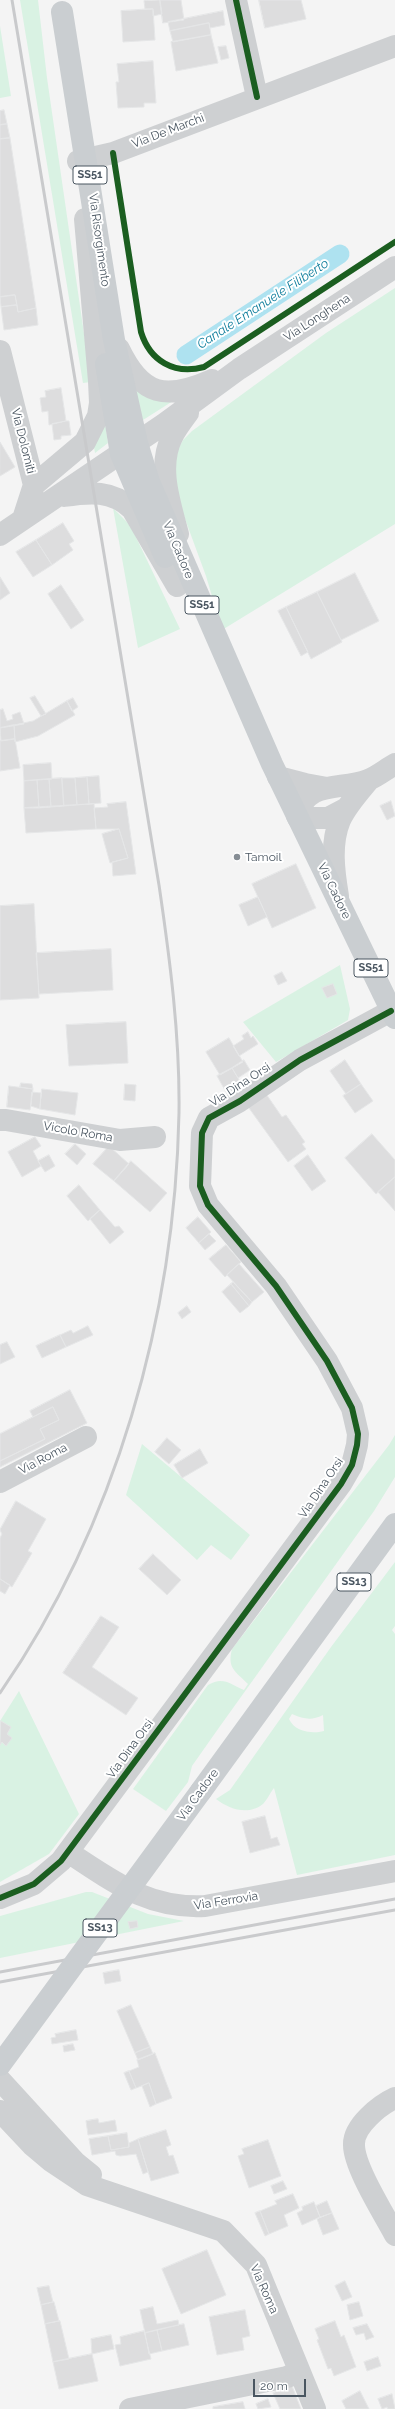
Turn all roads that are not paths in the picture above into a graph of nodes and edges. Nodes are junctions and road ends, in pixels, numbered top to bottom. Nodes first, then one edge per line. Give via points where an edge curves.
1 (236, 0) edge
2 (61, 6) edge
3 (395, 46) edge
4 (257, 98) junction
5 (83, 161) junction
6 (85, 219) junction
7 (395, 267) edge
8 (114, 340) junction
9 (0, 351) edge
10 (239, 369) junction
11 (195, 402) junction
12 (129, 449) junction
13 (34, 485) junction
14 (56, 496) junction
15 (24, 519) junction
16 (0, 535) edge
17 (182, 580) junction
18 (395, 764) edge
19 (275, 770) junction
20 (368, 780) junction
21 (326, 788) junction
22 (348, 808) junction
23 (297, 817) junction
24 (339, 902) junction
25 (393, 1015) edge
26 (0, 1120) edge
27 (156, 1137) dead end
28 (86, 1437) dead end
29 (0, 1482) edge
30 (395, 1524) edge
31 (68, 1852) junction
32 (395, 1871) edge
33 (0, 1898) edge
34 (0, 2065) edge
35 (0, 2080) edge
36 (395, 2098) edge
37 (0, 2110) edge
38 (144, 2204) junction
39 (395, 2235) edge
40 (299, 2372) junction
41 (130, 2409) edge
42 (315, 2409) edge

1 - 4 street
2 - 5 main road, Via Risorgimento / SS51
3 - 4 street, Via De Marchi
4 - 5 street, Via De Marchi via 113,153
5 - 6 main road, Via Risorgimento / SS51
5 - 8 main road, Via Risorgimento / SS51
6 - 12 main road, Via Risorgimento / SS51 via 114,417
6 - 13 street, Via Risorgimento via 99,388 98,416 86,442
7 - 10 street, Via Longhena
8 - 10 street, Via Longhena via 129,371 145,384 164,391 184,391
8 - 12 main road, Via Risorgimento / SS51
9 - 13 street, Via Dolomiti
10 - 11 street, Via Longhena
11 - 12 street, Via Longhena
11 - 17 street, Via Longhena via 172,436 165,471
12 - 14 street, Via Longhena
12 - 17 main road, Via Cadore / SS51 via 149,482
13 - 15 street
14 - 15 street, Via Longhena
14 - 17 street, Via Longhena via 94,492 124,502 132,509
15 - 16 street, Via Longhena
17 - 19 main road, Via Cadore / SS51
18 - 20 street
19 - 21 street via 305,784
19 - 23 main road, Via Cadore / SS51
20 - 21 street
20 - 22 street
21 - 23 street via 307,796
22 - 23 street via 328,818
22 - 24 street via 340,820 334,847
23 - 24 main road, Via Cadore / SS51
24 - 25 main road, Via Cadore / SS51
25 - 31 street, Via Dina Orsi via 280,1072 209,1118 204,1124 200,1167 202,1194 217,1217 276,1286 327,1360 352,1408 358,1434 357,1445 352,1465 340,1484
26 - 27 street, Vicolo Roma via 120,1140
28 - 29 street, Via Roma
30 - 34 main road, Via Cadore / SS13, bridge
31 - 32 street, Via Ferrovia via 146,1898 183,1907 205,1906
31 - 33 street, Via Dina Orsi via 55,1868 39,1881
35 - 38 street, Via Roma via 75,2162 92,2176
36 - 39 street via 361,2126 355,2135 354,2145 357,2161
37 - 38 street, Via Roma via 32,2145 68,2174 86,2185
38 - 40 street, Via Roma via 223,2231 256,2265
40 - 41 street via 286,2377
40 - 42 street, Via Roma

